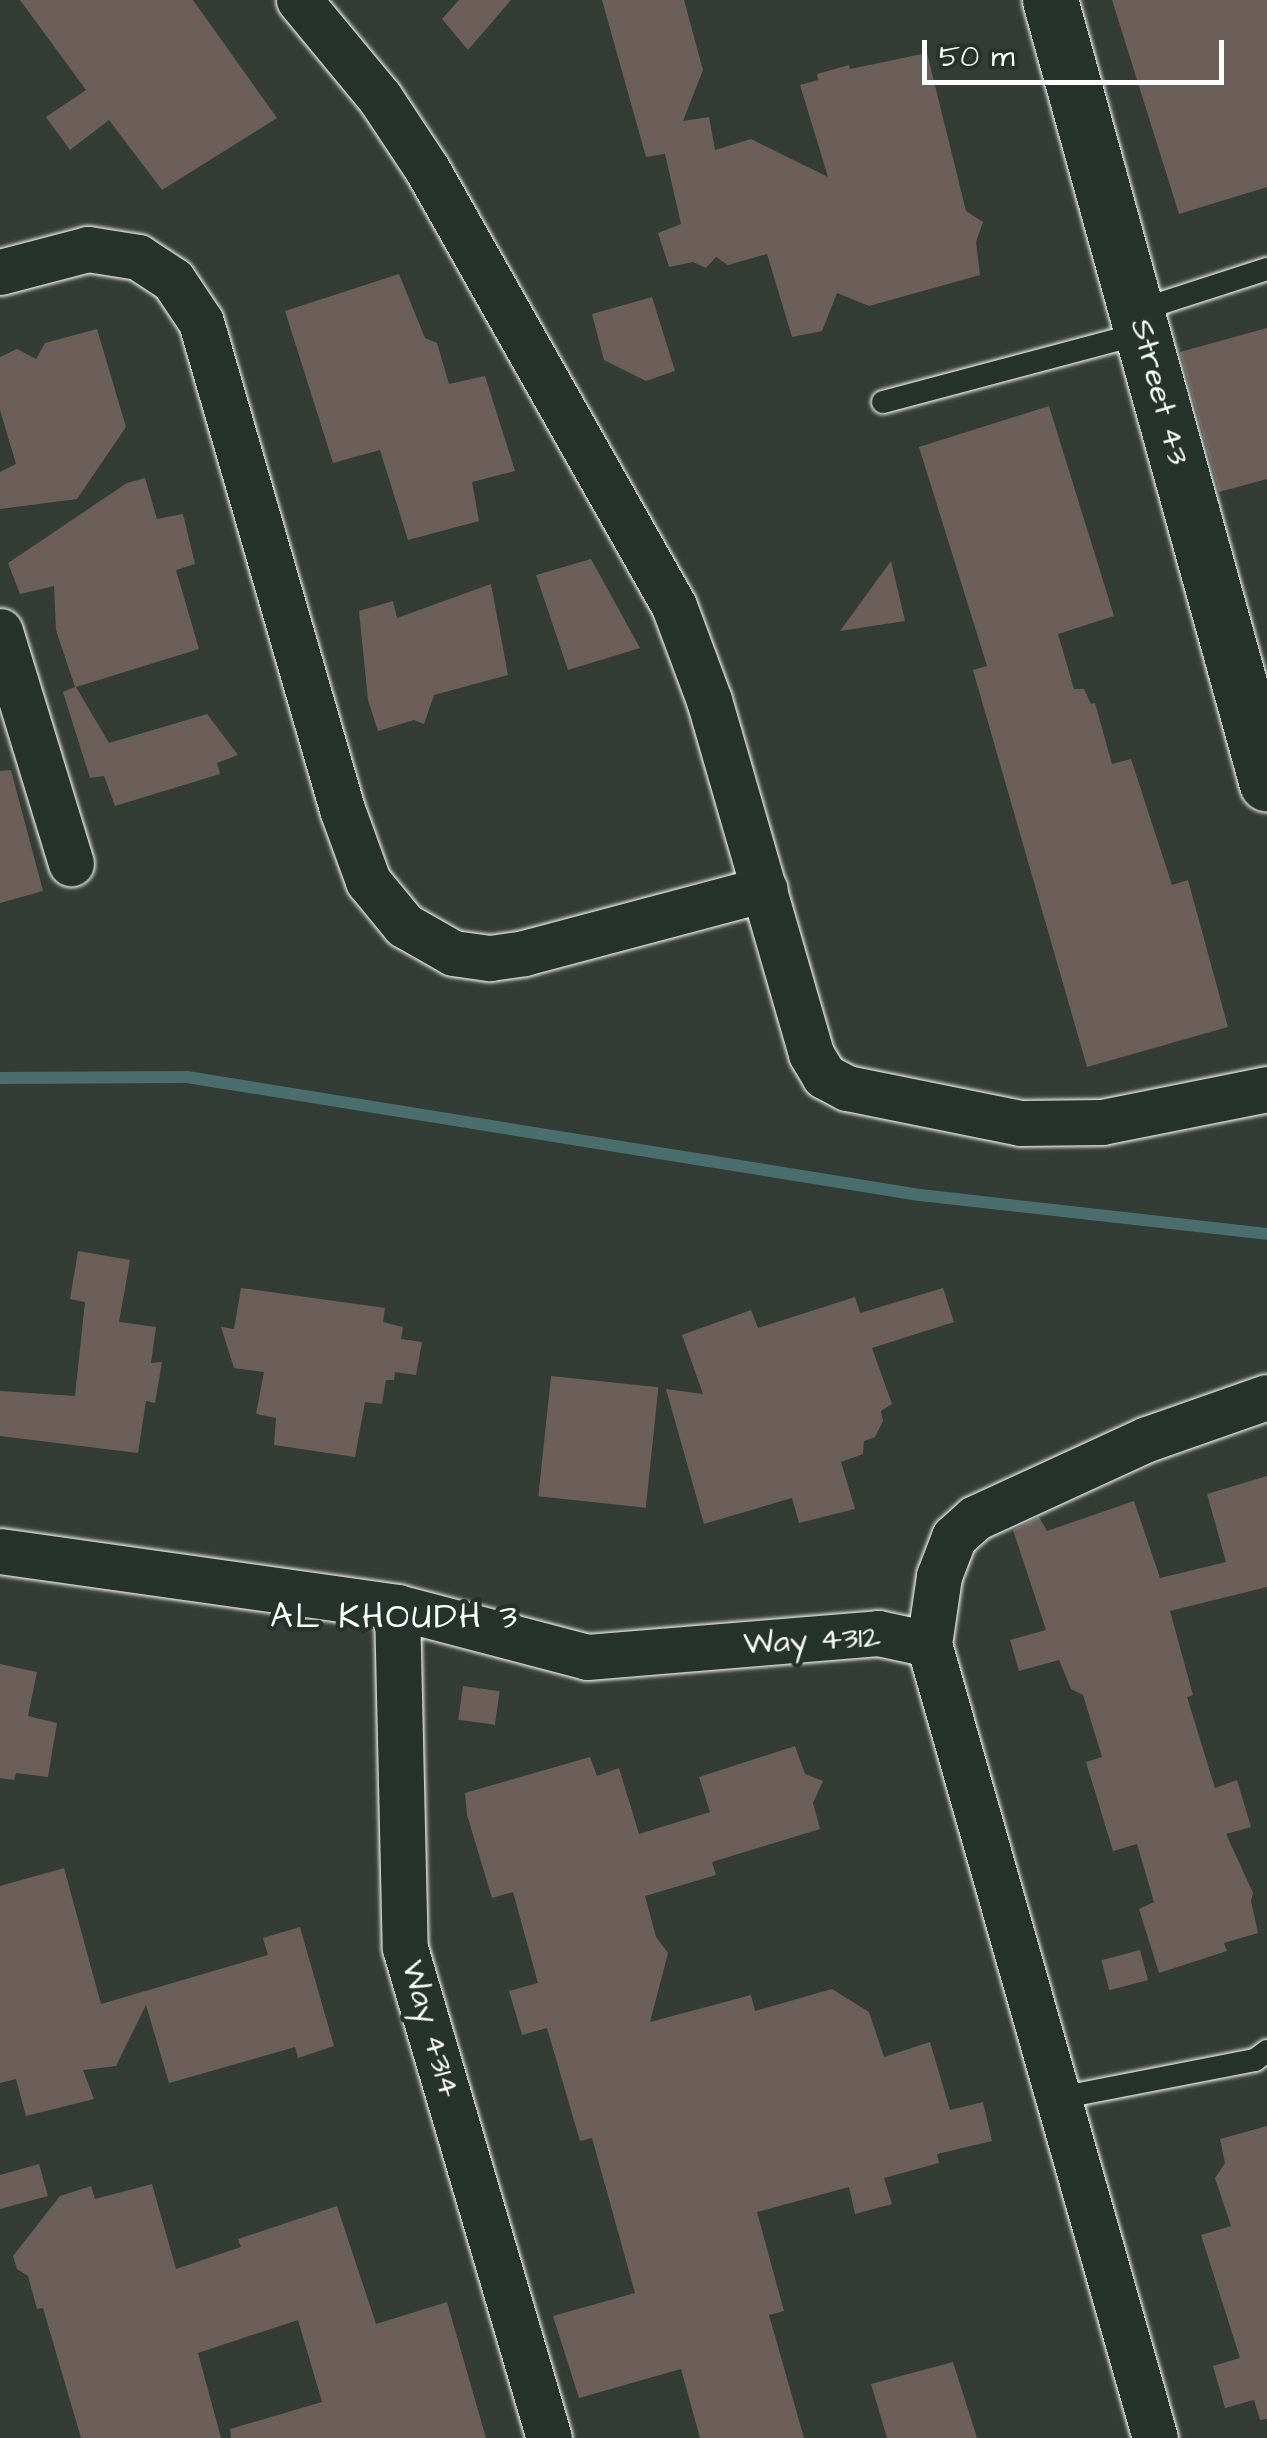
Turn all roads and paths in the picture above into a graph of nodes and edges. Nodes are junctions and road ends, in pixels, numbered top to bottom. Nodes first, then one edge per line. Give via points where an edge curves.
1 (299, 0) edge
2 (1050, 0) edge
3 (1267, 269) edge
4 (0, 272) edge
5 (1140, 322) junction
6 (884, 402) dead end
7 (0, 632) edge
8 (1267, 784) edge
9 (71, 863) dead end
10 (765, 889) junction
11 (1267, 1089) edge
12 (1267, 1397) edge
13 (0, 1550) edge
14 (397, 1607) junction
15 (929, 1644) junction
16 (1267, 2051) edge
17 (1059, 2098) junction
18 (549, 2438) edge
19 (1155, 2438) edge

1 - 10 street via 380,98 426,169 674,606
2 - 5 street, Street 43
3 - 5 lane
4 - 10 street via 88,249 138,257 173,280 202,322 342,809 368,881 404,926 453,952 490,958
5 - 6 lane
5 - 8 street, Street 43
7 - 9 street
10 - 11 street via 811,1054 824,1076 847,1088 981,1118 1062,1124 1142,1116
12 - 15 street via 1147,1439 975,1518 954,1537 938,1576
13 - 14 street, Way 4312
14 - 15 street, Way 4312 via 587,1657 878,1633
14 - 18 street, Way 4314 via 406,1948
15 - 17 street, Way 4312
16 - 17 lane via 1256,2060
17 - 19 street, Way 4312

